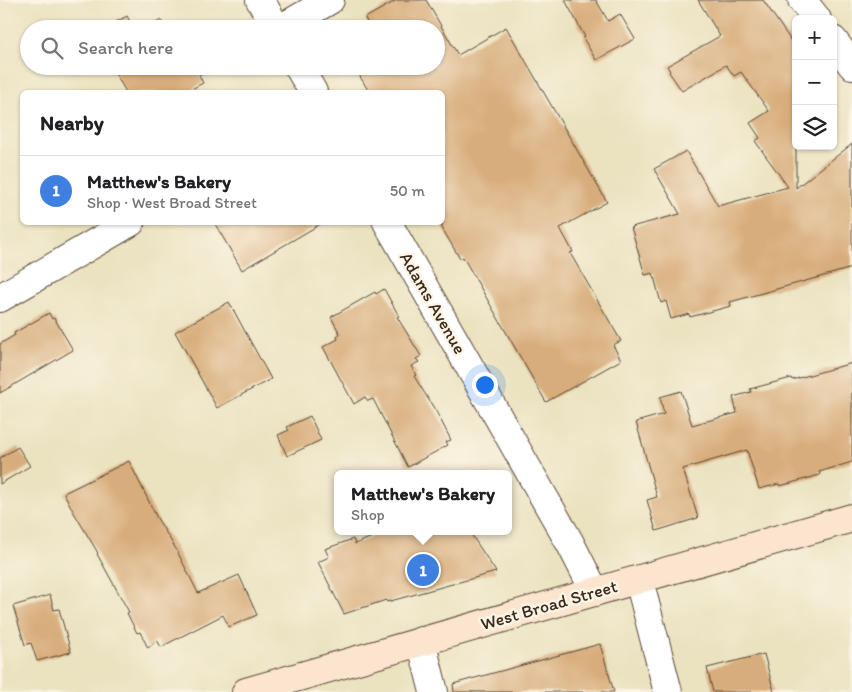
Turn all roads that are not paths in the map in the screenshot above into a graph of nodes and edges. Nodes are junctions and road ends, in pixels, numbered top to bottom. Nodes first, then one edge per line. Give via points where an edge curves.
1 (260, 0) edge
2 (330, 0) edge
3 (802, 0) edge
4 (814, 15) edge
5 (272, 20) edge
6 (294, 20) edge
7 (837, 45) edge
8 (852, 65) edge
9 (303, 75) edge
10 (312, 90) edge
11 (126, 225) edge
12 (389, 225) edge
13 (0, 298) edge
14 (852, 518) edge
15 (639, 580) junction
16 (595, 592) junction
17 (421, 641) junction
18 (246, 692) edge
19 (434, 692) edge
20 (668, 692) edge

1 - 5 street
2 - 6 street
3 - 4 street
7 - 8 street
9 - 10 street
11 - 13 street
12 - 16 street, Adams Avenue via 570,542
14 - 15 main road, West Broad Street
15 - 16 main road, West Broad Street
15 - 20 street
16 - 17 main road, West Broad Street
17 - 18 main road, West Broad Street
17 - 19 street

